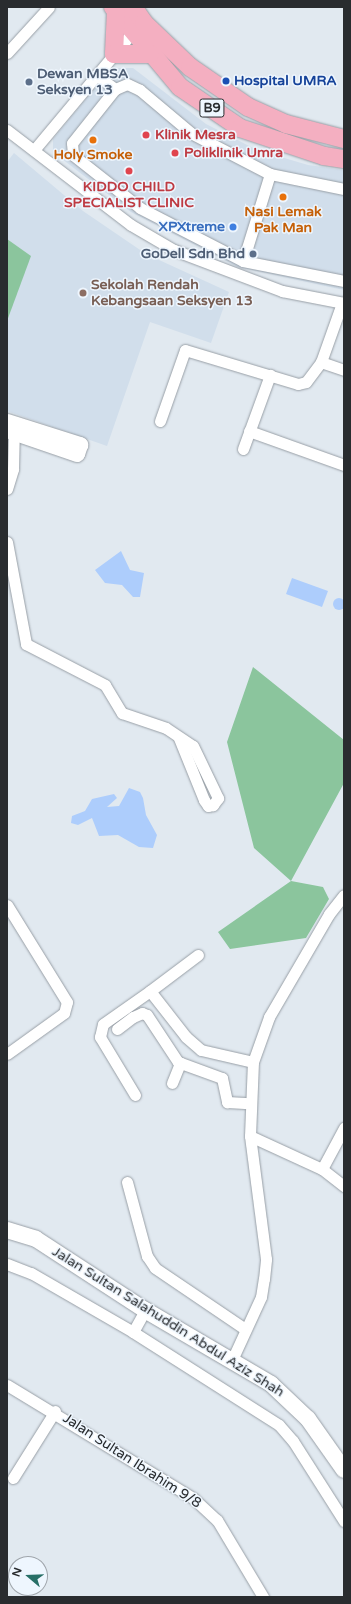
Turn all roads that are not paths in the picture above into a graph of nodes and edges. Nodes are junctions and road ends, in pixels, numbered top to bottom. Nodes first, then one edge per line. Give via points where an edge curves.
1 (49, 7) edge
2 (124, 8) edge
3 (132, 33) junction
4 (157, 36) junction
5 (7, 53) edge
6 (114, 54) junction
7 (150, 54) junction
8 (96, 75) junction
9 (115, 89) junction
10 (7, 130) edge
11 (344, 139) edge
12 (34, 150) junction
13 (344, 159) edge
14 (270, 174) junction
15 (344, 189) edge
16 (140, 208) junction
17 (131, 225) junction
18 (243, 261) junction
19 (344, 281) edge
20 (343, 303) edge
21 (321, 362) junction
22 (344, 370) edge
23 (270, 375) junction
24 (160, 421) dead end
25 (10, 428) edge
26 (250, 431) junction
27 (80, 445) dead end
28 (243, 449) dead end
29 (344, 465) edge
30 (7, 489) edge
31 (7, 542) edge
32 (179, 738) junction
33 (344, 895) edge
34 (7, 905) edge
35 (198, 955) dead end
36 (150, 992) junction
37 (118, 1029) dead end
38 (7, 1054) edge
39 (253, 1062) junction
40 (180, 1063) junction
41 (172, 1084) dead end
42 (135, 1095) dead end
43 (249, 1103) junction
44 (344, 1128) edge
45 (250, 1136) junction
46 (322, 1169) junction
47 (127, 1182) dead end
48 (344, 1186) edge
49 (7, 1230) edge
50 (7, 1264) edge
51 (145, 1310) junction
52 (245, 1329) junction
53 (133, 1332) junction
54 (232, 1360) junction
55 (7, 1385) edge
56 (55, 1411) junction
57 (344, 1470) edge
58 (13, 1478) dead end
59 (344, 1521) edge
60 (263, 1597) edge

1 - 5 street
2 - 3 main road, B9
2 - 4 main road, B9
2 - 6 main road
3 - 4 main road
3 - 6 street
3 - 7 main road, B9
4 - 11 main road, B9 via 190,67 248,107 292,126
6 - 7 main road
6 - 8 street
7 - 13 main road, B9 via 180,87 240,128 324,156
8 - 9 street
8 - 12 street
9 - 14 street via 127,84 134,87 191,133
9 - 16 street via 74,138 73,154
10 - 12 street
12 - 17 street
14 - 15 street
14 - 18 street
16 - 17 street
16 - 18 street
17 - 20 street via 174,250 224,271 282,291
18 - 19 street
20 - 21 street
21 - 22 street
21 - 23 street via 306,382 298,384
23 - 24 street via 185,350
23 - 26 street
25 - 27 street
25 - 30 street via 13,469
26 - 28 street
26 - 29 street
31 - 32 street via 30,649 105,685 122,713 166,728
32 - 32 street via 193,746 204,764 218,798 213,805 208,806 204,800
33 - 39 street via 329,914 269,1017
34 - 38 street via 67,1002 64,1013
35 - 36 street
36 - 39 street via 186,1037 201,1050
36 - 42 street via 103,1024 100,1037
37 - 40 street via 133,1017 148,1015
39 - 43 street
40 - 41 street
40 - 43 street via 222,1078 227,1102
43 - 45 street
44 - 46 street
45 - 46 street
45 - 52 street via 266,1259 261,1297
46 - 48 street
47 - 52 street via 147,1256 155,1268
49 - 51 street, Jalan Sultan Salahuddin Abdul Aziz Shah via 36,1239
50 - 53 street via 31,1273
51 - 53 street
51 - 54 street, Jalan Sultan Salahuddin Abdul Aziz Shah
52 - 54 street
53 - 59 street via 279,1425 293,1441
54 - 57 street, Jalan Sultan Salahuddin Abdul Aziz Shah via 290,1399
55 - 56 street, Jalan Sultan Ibrahim 9/8
56 - 58 street
56 - 60 street, Jalan Sultan Ibrahim 9/8 via 204,1507 217,1520

